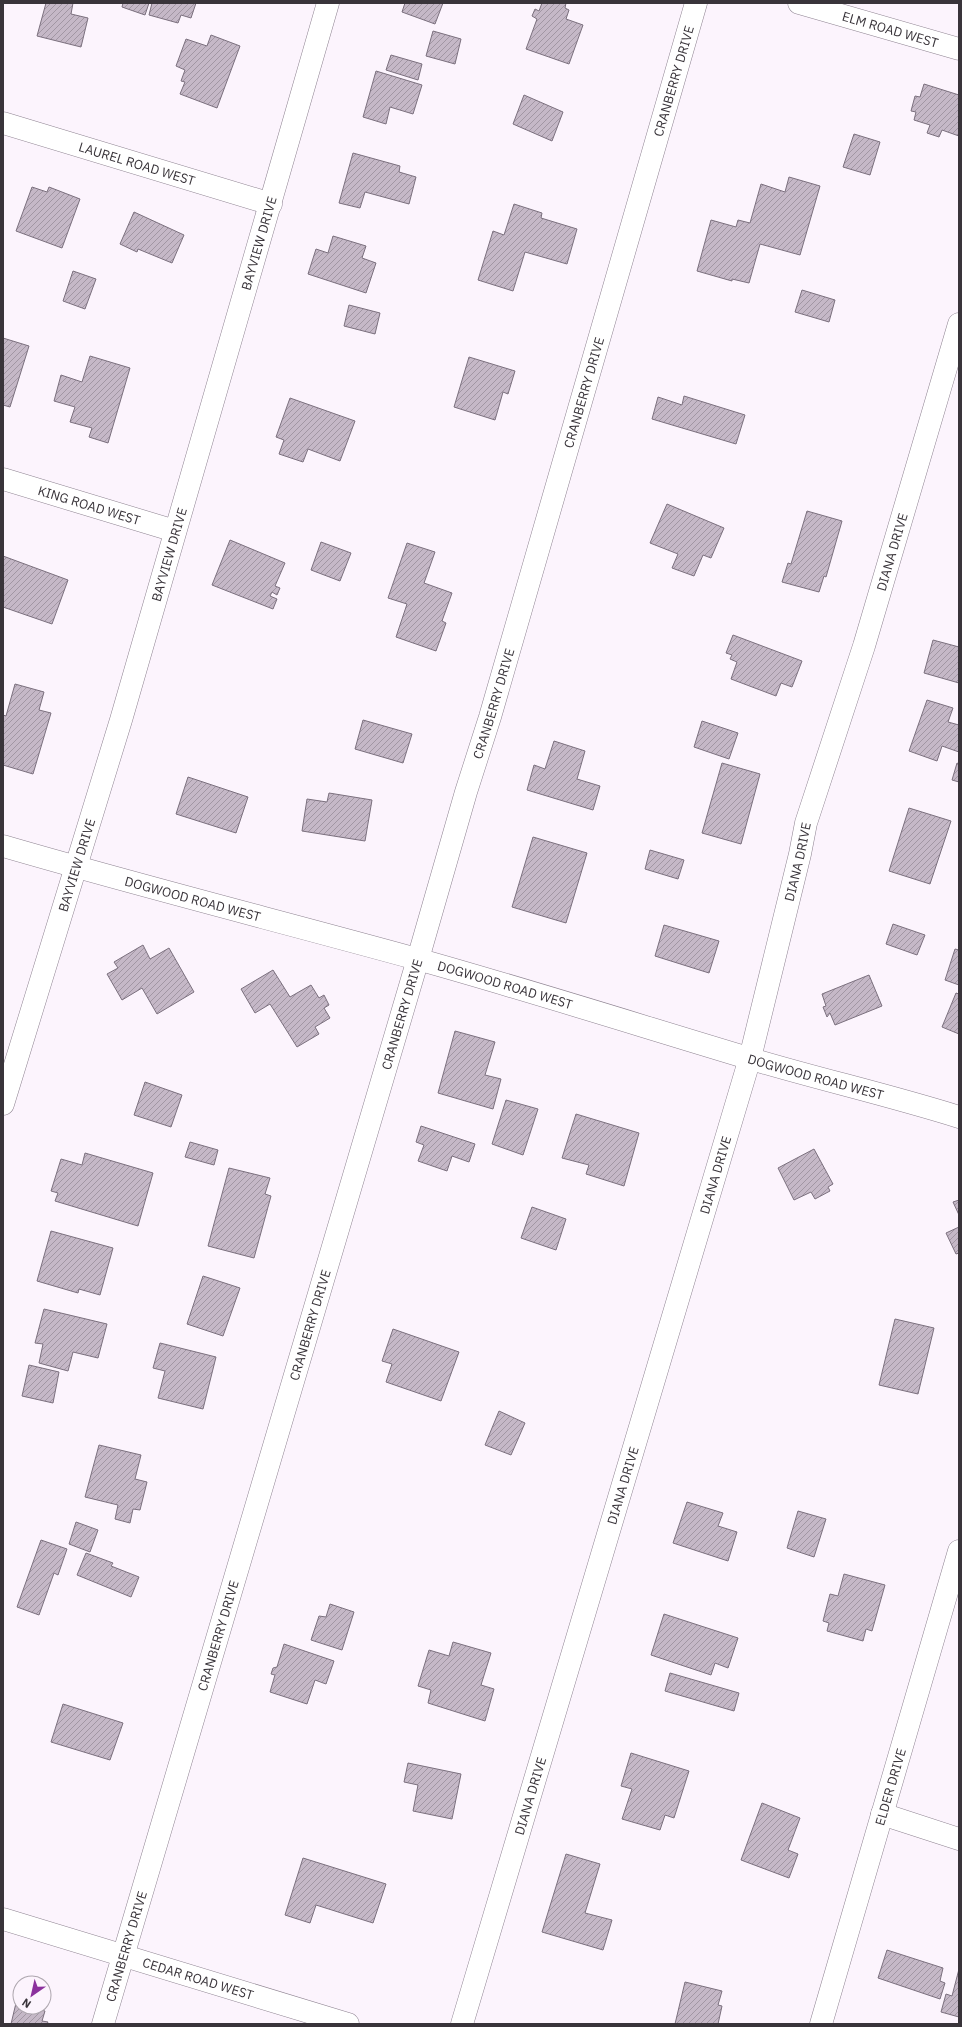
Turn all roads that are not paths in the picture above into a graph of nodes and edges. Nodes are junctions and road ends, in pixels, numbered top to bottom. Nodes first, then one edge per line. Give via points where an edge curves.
1 (328, 3) edge
2 (696, 3) edge
3 (799, 3) edge
4 (959, 49) edge
5 (3, 122) edge
6 (271, 204) junction
7 (959, 324) edge
8 (3, 479) edge
9 (175, 531) junction
10 (3, 846) edge
11 (75, 867) junction
12 (418, 960) junction
13 (750, 1058) junction
14 (3, 1104) edge
15 (959, 1117) edge
16 (959, 1551) edge
17 (882, 1814) junction
18 (959, 1839) edge
19 (3, 1919) edge
20 (123, 1957) junction
21 (103, 2024) edge
22 (348, 2024) edge
23 (462, 2024) edge
24 (821, 2024) edge

1 - 6 street, BAYVIEW DRIVE
2 - 12 street, CRANBERRY DRIVE
3 - 4 street, ELM ROAD WEST
5 - 6 street, LAUREL ROAD WEST
6 - 9 street, BAYVIEW DRIVE
7 - 13 street, DIANA DRIVE via 864,646 806,823
8 - 9 street, KING ROAD WEST
9 - 11 street, BAYVIEW DRIVE via 121,720
10 - 11 street, DOGWOOD ROAD WEST
11 - 12 street, DOGWOOD ROAD WEST
11 - 14 street, BAYVIEW DRIVE
12 - 13 street, DOGWOOD ROAD WEST
12 - 20 street, CRANBERRY DRIVE
13 - 15 street, DOGWOOD ROAD WEST
13 - 23 street, DIANA DRIVE
16 - 17 street, ELDER DRIVE
17 - 18 street
17 - 24 street, ELDER DRIVE
19 - 20 street, CEDAR ROAD WEST
20 - 21 street, CRANBERRY DRIVE
20 - 22 street, CEDAR ROAD WEST

